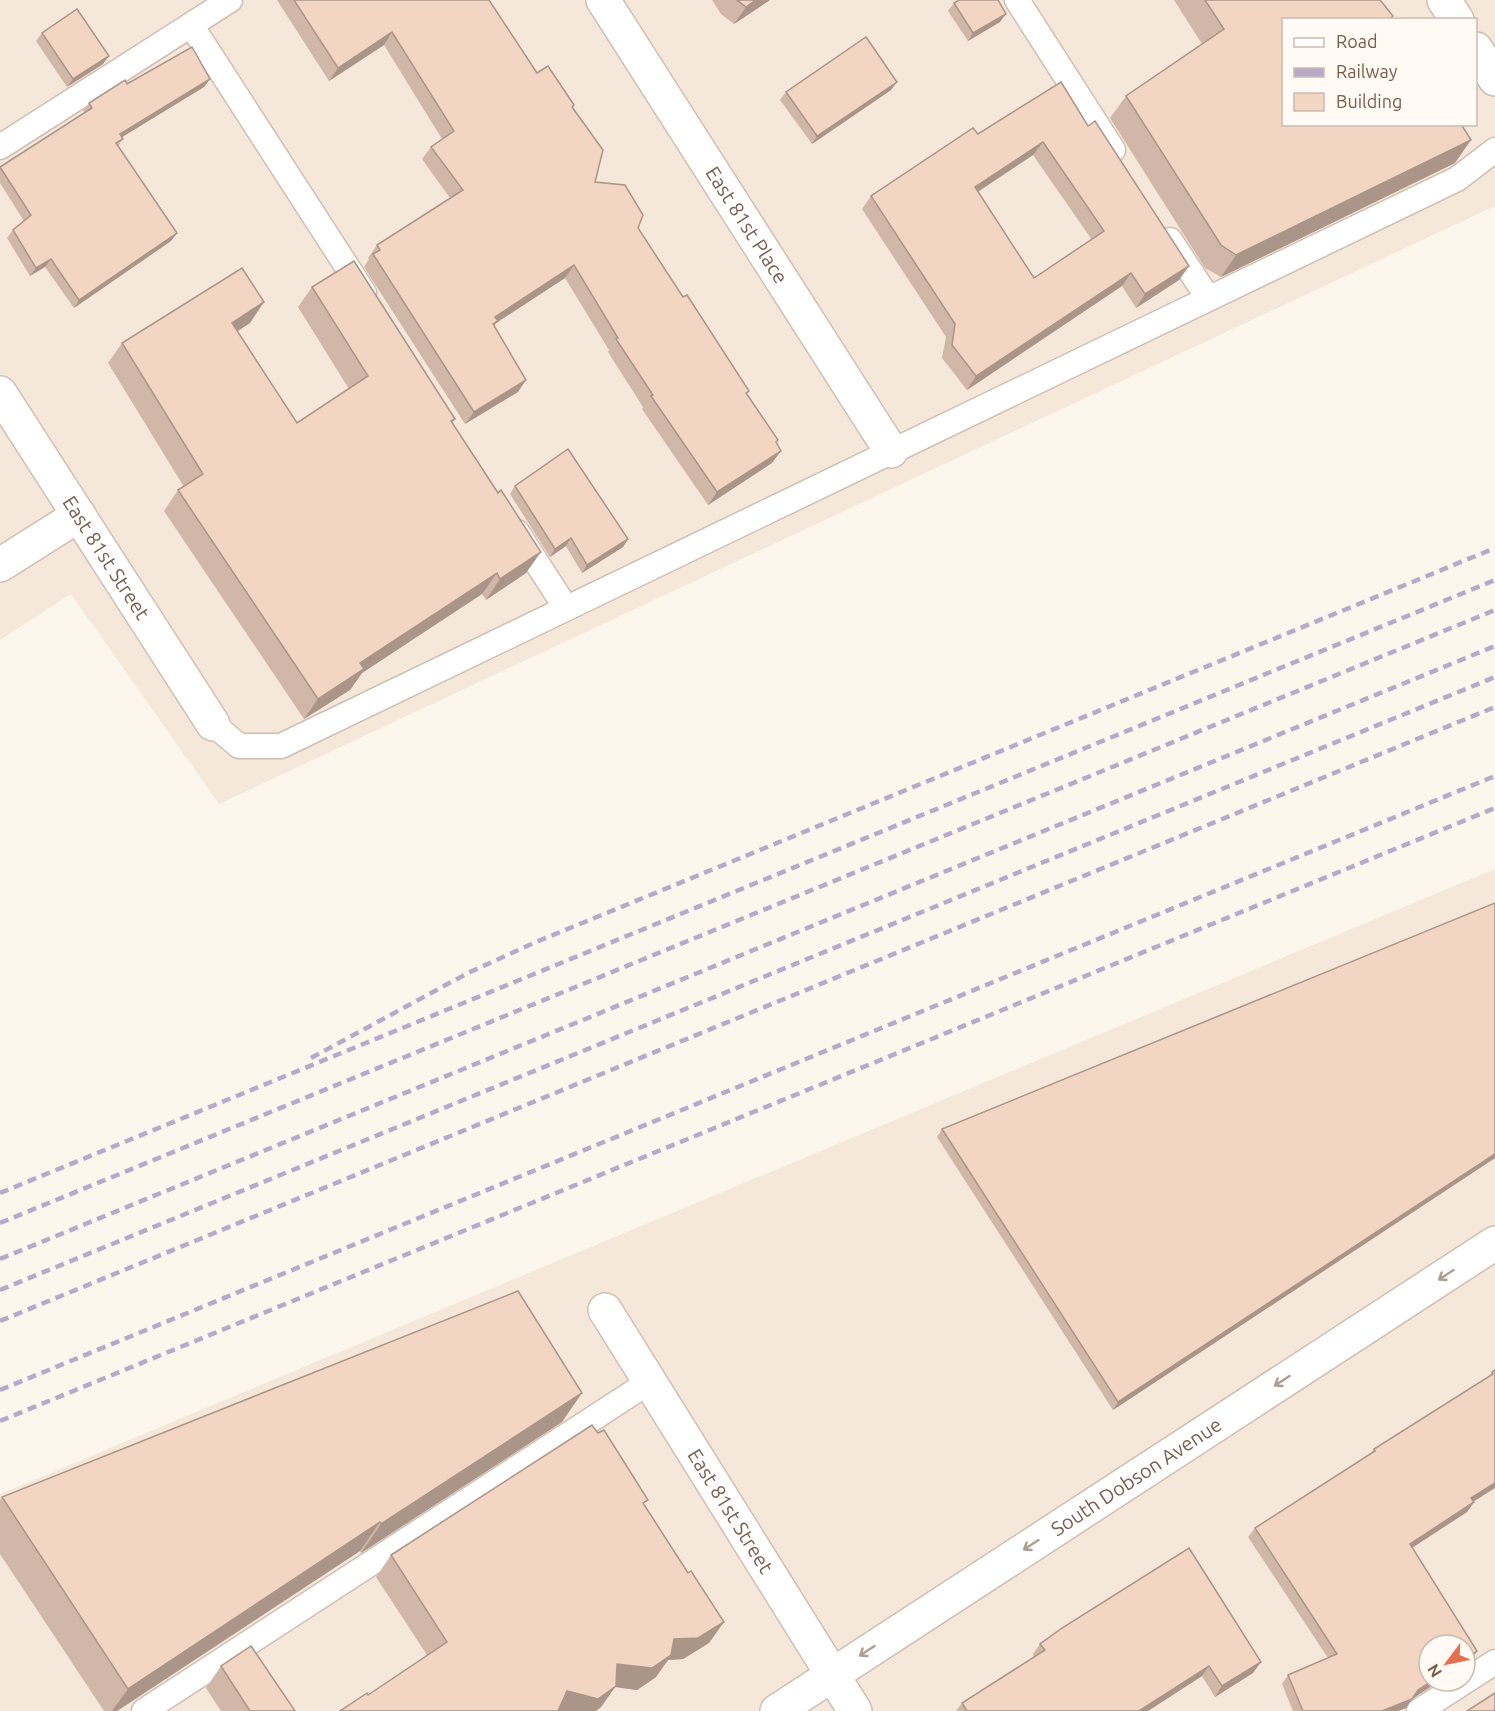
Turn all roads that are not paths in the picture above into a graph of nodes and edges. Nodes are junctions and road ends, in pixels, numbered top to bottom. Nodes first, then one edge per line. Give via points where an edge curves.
1 (230, 0) edge
2 (603, 0) edge
3 (1017, 0) edge
4 (1444, 0) edge
5 (1455, 18) edge
6 (191, 25) junction
7 (1477, 51) edge
8 (1495, 79) edge
9 (0, 147) edge
10 (1495, 150) edge
11 (1125, 169) edge
12 (1157, 219) edge
13 (1208, 298) junction
14 (379, 316) edge
15 (0, 393) edge
16 (891, 451) junction
17 (79, 514) junction
18 (508, 518) edge
19 (0, 565) edge
20 (566, 608) junction
21 (213, 724) joint
22 (1495, 1244) edge
23 (605, 1310) dead end
24 (649, 1382) junction
25 (1495, 1662) edge
26 (832, 1674) junction
27 (144, 1711) edge
28 (777, 1711) edge
29 (855, 1711) edge
30 (1419, 1711) edge

1 - 6 lane
2 - 16 street, East 81st Place
3 - 11 lane
4 - 5 street
6 - 9 lane
6 - 14 lane
7 - 8 street
10 - 13 lane via 1457,179
12 - 13 lane
13 - 16 lane
15 - 17 street, East 81st Street
16 - 20 lane
17 - 19 street
17 - 21 street, East 81st Street
18 - 20 lane
20 - 21 lane via 281,746 239,747
22 -> 26 street, South Dobson Avenue
23 - 24 street, East 81st Street
24 - 26 street, East 81st Street
24 - 27 lane
25 - 30 lane
26 - 28 street, South Dobson Avenue
26 - 29 street, East 81st Street

